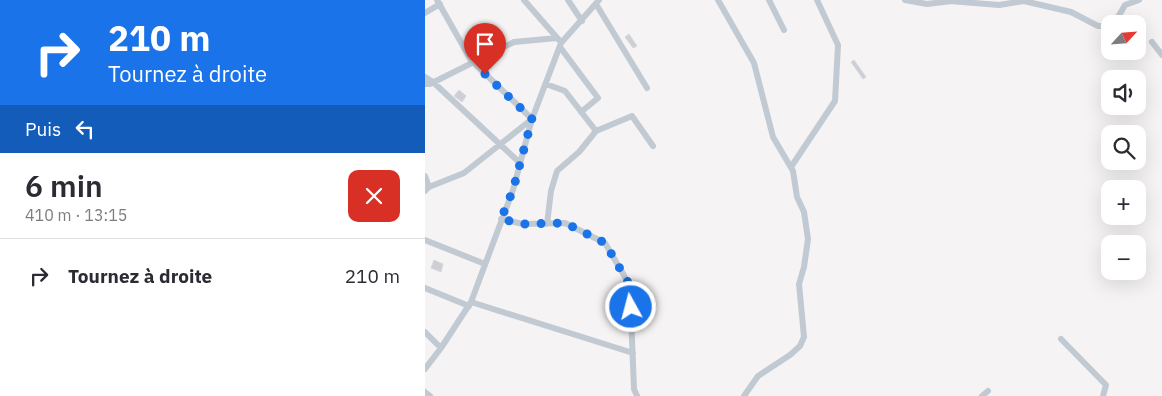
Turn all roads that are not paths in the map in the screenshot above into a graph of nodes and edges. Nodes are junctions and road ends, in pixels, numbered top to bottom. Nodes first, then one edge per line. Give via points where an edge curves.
1 (523, 0) edge
2 (568, 0) edge
3 (718, 0) edge
4 (769, 0) edge
5 (817, 0) edge
6 (905, 0) edge
7 (1139, 0) edge
8 (920, 1) edge
9 (952, 1) edge
10 (438, 2) edge
11 (598, 2) edge
12 (425, 13) edge
13 (1120, 15) edge
14 (582, 21) junction
15 (1101, 26) edge
16 (784, 30) dead end
17 (1152, 42) dead end
18 (559, 43) junction
19 (1162, 55) edge
20 (473, 62) junction
21 (425, 77) edge
22 (433, 82) junction
23 (425, 84) edge
24 (546, 84) junction
25 (647, 88) dead end
26 (581, 112) junction
27 (532, 119) junction
28 (596, 131) junction
29 (500, 144) junction
30 (653, 146) dead end
31 (520, 163) junction
32 (791, 167) junction
33 (425, 176) edge
34 (427, 189) edge
35 (501, 219) junction
36 (547, 224) junction
37 (425, 240) edge
38 (485, 264) junction
39 (425, 288) edge
40 (470, 304) junction
41 (425, 332) edge
42 (1061, 339) dead end
43 (441, 348) junction
44 (633, 353) junction
45 (425, 369) edge
46 (425, 392) edge
47 (430, 396) edge
48 (637, 396) edge
49 (744, 396) edge
50 (1103, 396) edge

1 - 18 street
2 - 14 street
3 - 32 street via 754,63 773,137
4 - 16 street
5 - 32 street via 838,45 835,101
6 - 8 street
7 - 13 street via 1125,5
8 - 9 street via 927,4
9 - 15 street via 999,5 1025,1 1071,12
10 - 12 street
10 - 20 street
11 - 14 street
11 - 25 street
14 - 18 street
17 - 19 street
18 - 20 street via 514,42
18 - 24 street
18 - 26 street via 597,98
20 - 22 street
20 - 27 street
21 - 22 street
22 - 23 street
22 - 29 street
24 - 26 street via 565,91
24 - 27 street
26 - 28 street
27 - 29 street
27 - 31 street
28 - 30 street via 632,116
28 - 36 street via 557,171
29 - 31 street
29 - 34 street via 464,173
31 - 35 street
32 - 49 street via 808,238 799,284 804,337 790,355 758,376
33 - 34 street
35 - 36 street via 523,224
35 - 38 street
36 - 44 street via 565,223 605,243 629,284
37 - 38 street
38 - 40 street
39 - 40 street
40 - 43 street
40 - 44 street
41 - 43 street
42 - 50 street via 1106,385
43 - 45 street
44 - 48 street
46 - 47 street

